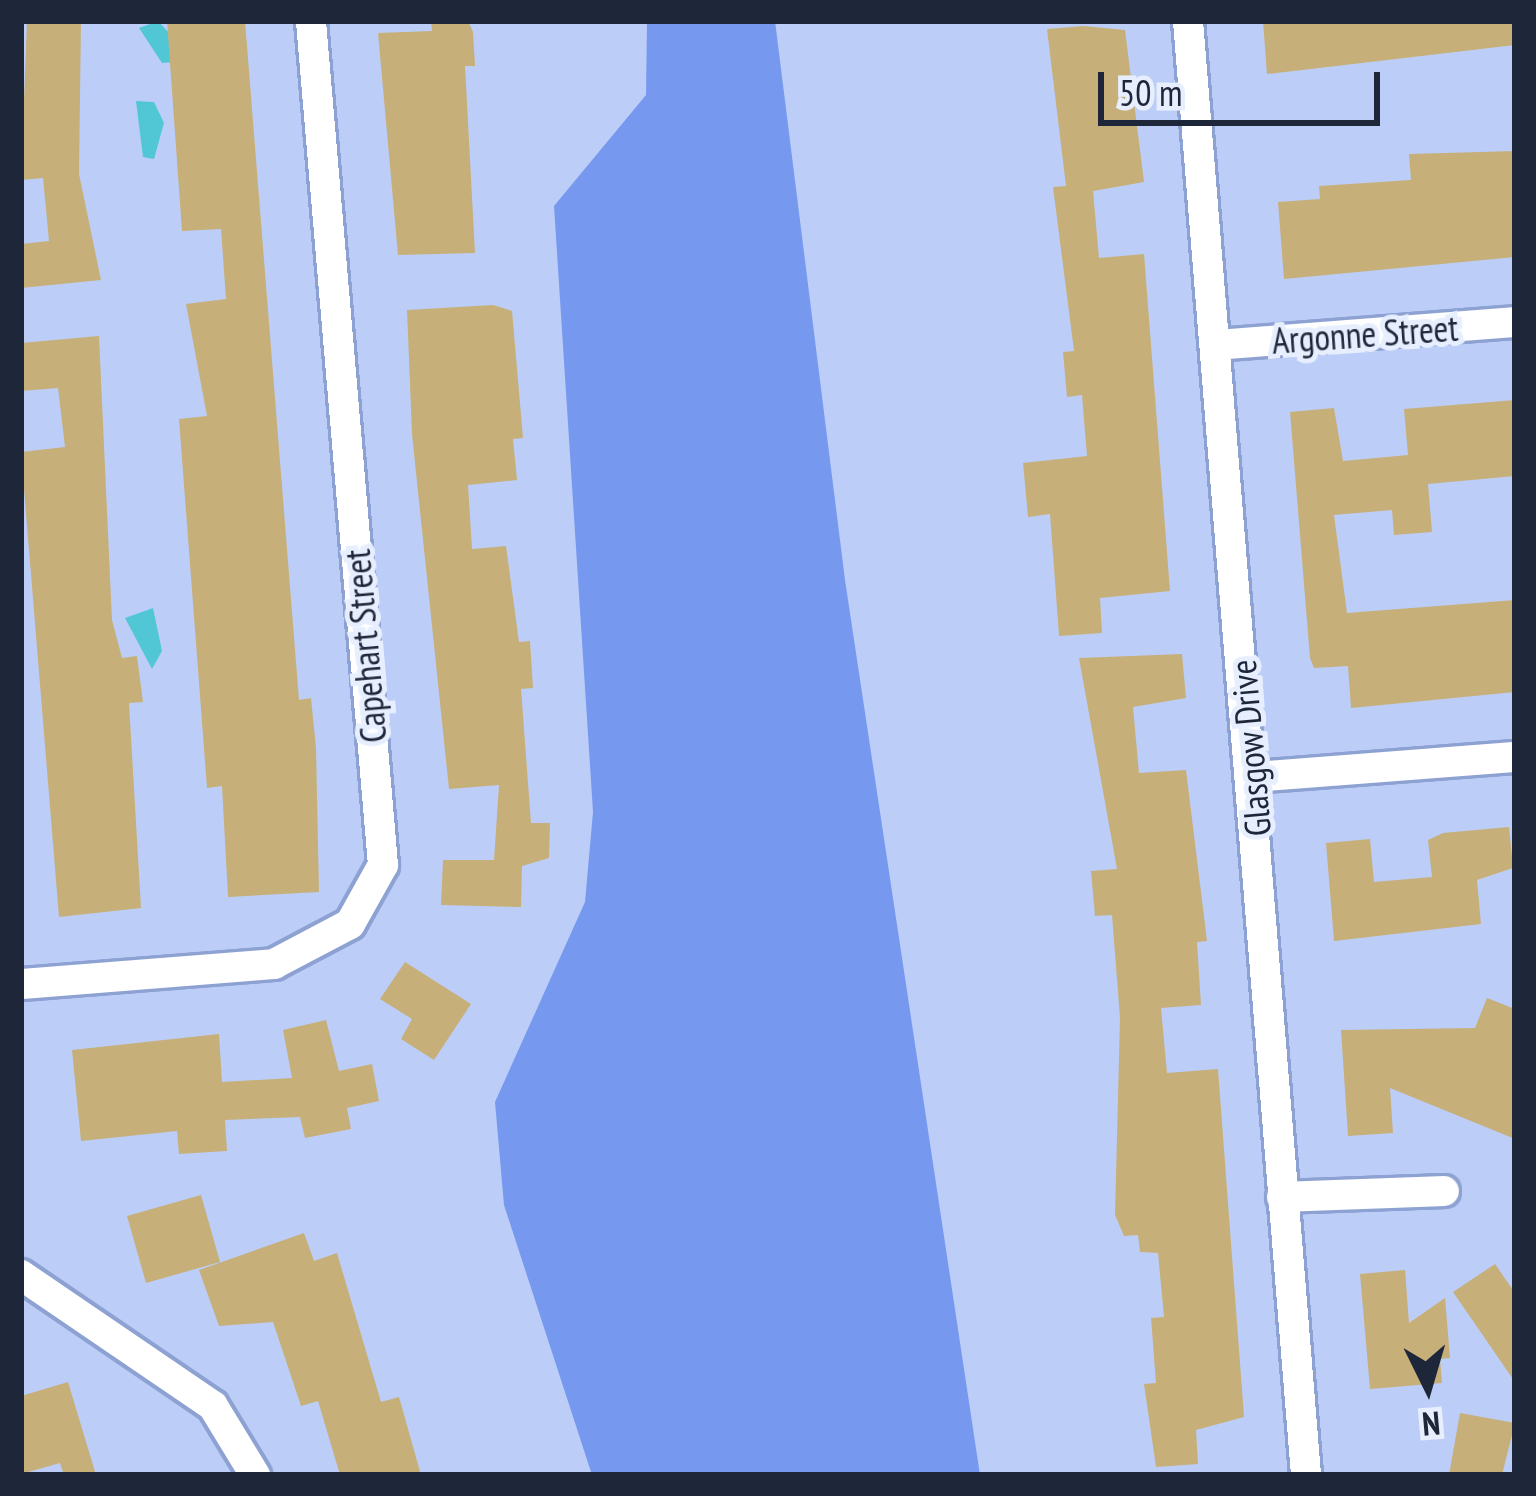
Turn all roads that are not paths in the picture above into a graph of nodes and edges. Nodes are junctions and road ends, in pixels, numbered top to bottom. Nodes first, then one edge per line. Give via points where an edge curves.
1 (311, 21) edge
2 (1188, 21) edge
3 (1515, 322) edge
4 (1216, 345) junction
5 (1515, 757) edge
6 (1254, 777) junction
7 (21, 984) edge
8 (1444, 1191) dead end
9 (1282, 1197) junction
10 (21, 1275) edge
11 (255, 1475) edge
12 (1306, 1475) edge

1 - 7 street, Capehart Street via 383,865 350,923 274,964
2 - 4 street, Glasgow Drive
3 - 4 street, Argonne Street
4 - 6 street, Glasgow Drive
5 - 6 street
6 - 9 street, Glasgow Drive
8 - 9 street
9 - 12 street, Glasgow Drive
10 - 11 street via 213,1406

